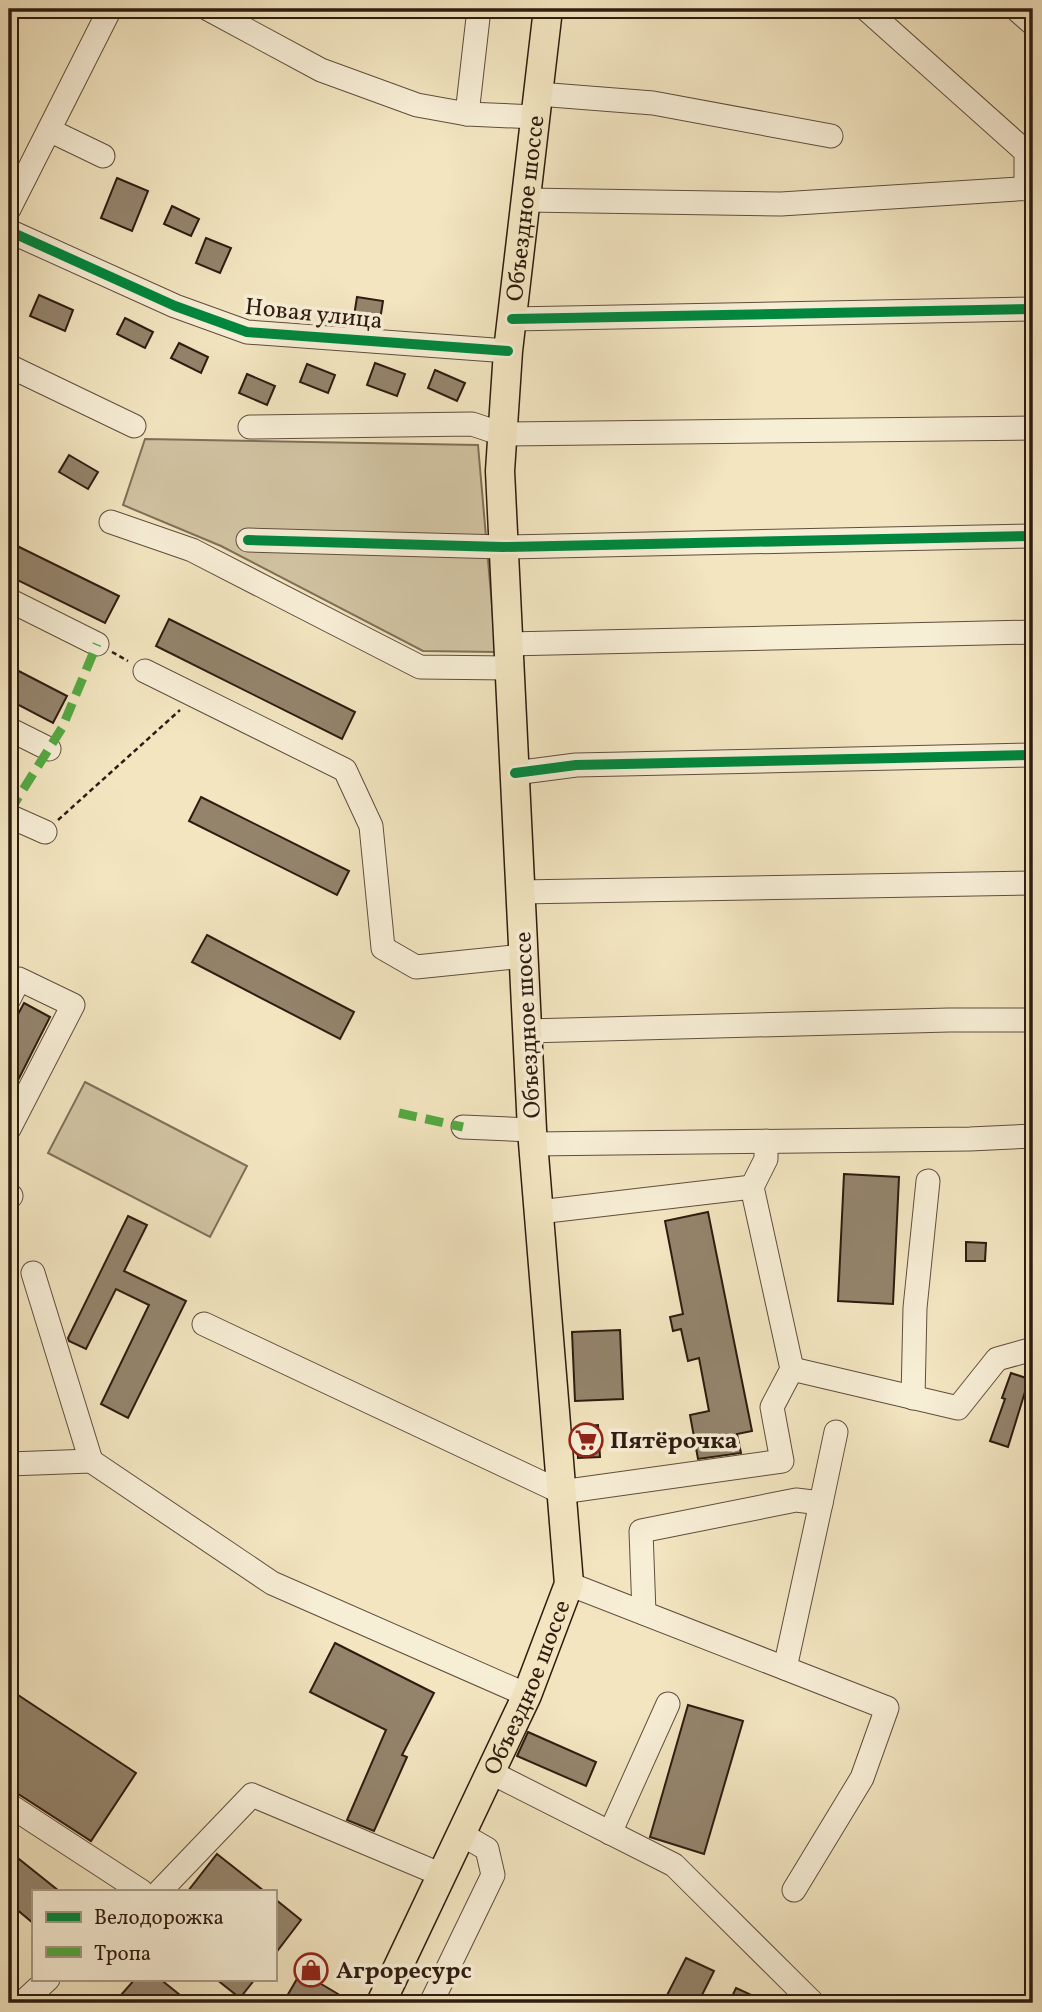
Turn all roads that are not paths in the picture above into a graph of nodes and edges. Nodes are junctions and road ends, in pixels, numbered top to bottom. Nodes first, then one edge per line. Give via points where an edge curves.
1 (110, 9) edge
2 (208, 9) edge
3 (479, 9) edge
4 (548, 9) edge
5 (866, 9) edge
6 (1016, 9) edge
7 (1033, 23) edge
8 (537, 106) junction
9 (467, 114) junction
10 (49, 130) junction
11 (831, 136) dead end
12 (103, 156) dead end
13 (1030, 189) edge
14 (526, 201) junction
15 (9, 209) edge
16 (9, 231) edge
17 (1033, 309) edge
18 (512, 319) junction
19 (508, 351) junction
20 (9, 366) edge
21 (134, 426) dead end
22 (250, 427) dead end
23 (1033, 428) edge
24 (502, 434) junction
25 (111, 522) dead end
26 (1033, 536) edge
27 (248, 540) dead end
28 (503, 547) junction
29 (9, 600) edge
30 (1033, 632) edge
31 (97, 644) road end
32 (509, 656) junction
33 (145, 671) road end
34 (9, 729) edge
35 (49, 749) dead end
36 (1033, 755) edge
37 (515, 773) junction
38 (9, 816) edge
39 (45, 832) road end
40 (1033, 883) edge
41 (520, 892) junction
42 (524, 956) junction
43 (9, 999) edge
44 (1033, 1020) edge
45 (527, 1031) junction
46 (463, 1127) dead end
47 (9, 1129) edge
48 (1033, 1136) edge
49 (533, 1137) junction
50 (766, 1141) junction
51 (928, 1181) dead end
52 (752, 1187) junction
53 (539, 1212) junction
54 (33, 1273) dead end
55 (204, 1324) dead end
56 (1033, 1349) edge
57 (792, 1369) junction
58 (913, 1398) junction
59 (836, 1432) dead end
60 (91, 1461) junction
61 (9, 1464) edge
62 (561, 1492) junction
63 (821, 1503) junction
64 (569, 1584) junction
65 (644, 1613) junction
66 (785, 1668) junction
67 (527, 1695) junction
68 (668, 1704) dead end
69 (490, 1772) junction
70 (9, 1805) edge
71 (461, 1833) junction
72 (610, 1833) junction
73 (442, 1875) junction
74 (139, 1890) edge
75 (161, 1890) edge
76 (794, 1890) dead end
77 (47, 1980) edge
78 (16, 2003) edge
79 (381, 2003) edge
80 (431, 2003) edge
81 (813, 2003) edge

1 - 10 street
2 - 9 street via 321,70 417,105
3 - 9 street
4 - 8 main road, Объездное шоссе
5 - 13 street via 1026,152
6 - 7 street
8 - 9 street
8 - 11 street via 653,103
8 - 14 main road, Объездное шоссе
10 - 12 street
10 - 15 street
13 - 14 street via 781,204
14 - 18 main road, Объездное шоссе
16 - 19 street, Новая улица via 175,306 247,332
17 - 18 street
18 - 19 main road, Объездное шоссе
19 - 24 main road, Объездное шоссе
20 - 21 street
22 - 24 street via 472,424
23 - 24 street
24 - 28 main road, Объездное шоссе
25 - 32 street via 192,550 420,667
26 - 28 street
27 - 28 street
28 - 32 main road, Объездное шоссе
29 - 31 street
30 - 32 street
32 - 37 main road, Объездное шоссе
33 - 42 street via 345,770 371,826 383,948 416,967
34 - 35 street
36 - 37 street via 576,765
37 - 41 main road, Объездное шоссе
38 - 39 street
40 - 41 street
41 - 42 main road, Объездное шоссе
42 - 45 main road, Объездное шоссе
43 - 47 street via 19,979 73,1005
44 - 45 street
45 - 49 main road, Объездное шоссе
46 - 49 street
48 - 50 street
49 - 50 street
49 - 53 main road, Объездное шоссе
50 - 52 street via 765,1159
51 - 58 street via 915,1308
52 - 53 street
52 - 57 street
53 - 62 main road, Объездное шоссе
54 - 60 street
55 - 62 street
56 - 58 street via 997,1359 958,1408
57 - 58 street
57 - 62 street via 772,1407 782,1461
59 - 63 street
60 - 61 street
60 - 67 street via 272,1583
62 - 64 main road, Объездное шоссе
63 - 65 street via 796,1500 641,1531
63 - 66 street
64 - 65 street
64 - 67 main road, Объездное шоссе
65 - 66 street
66 - 76 street via 887,1708 862,1777
67 - 69 main road, Объездное шоссе
68 - 72 street
69 - 71 main road, Объездное шоссе
69 - 72 street
70 - 74 street
71 - 73 main road, Объездное шоссе
71 - 80 street via 487,1849 493,1875
72 - 81 street via 674,1865
73 - 75 street via 251,1795
73 - 79 main road, Объездное шоссе
77 - 78 street

